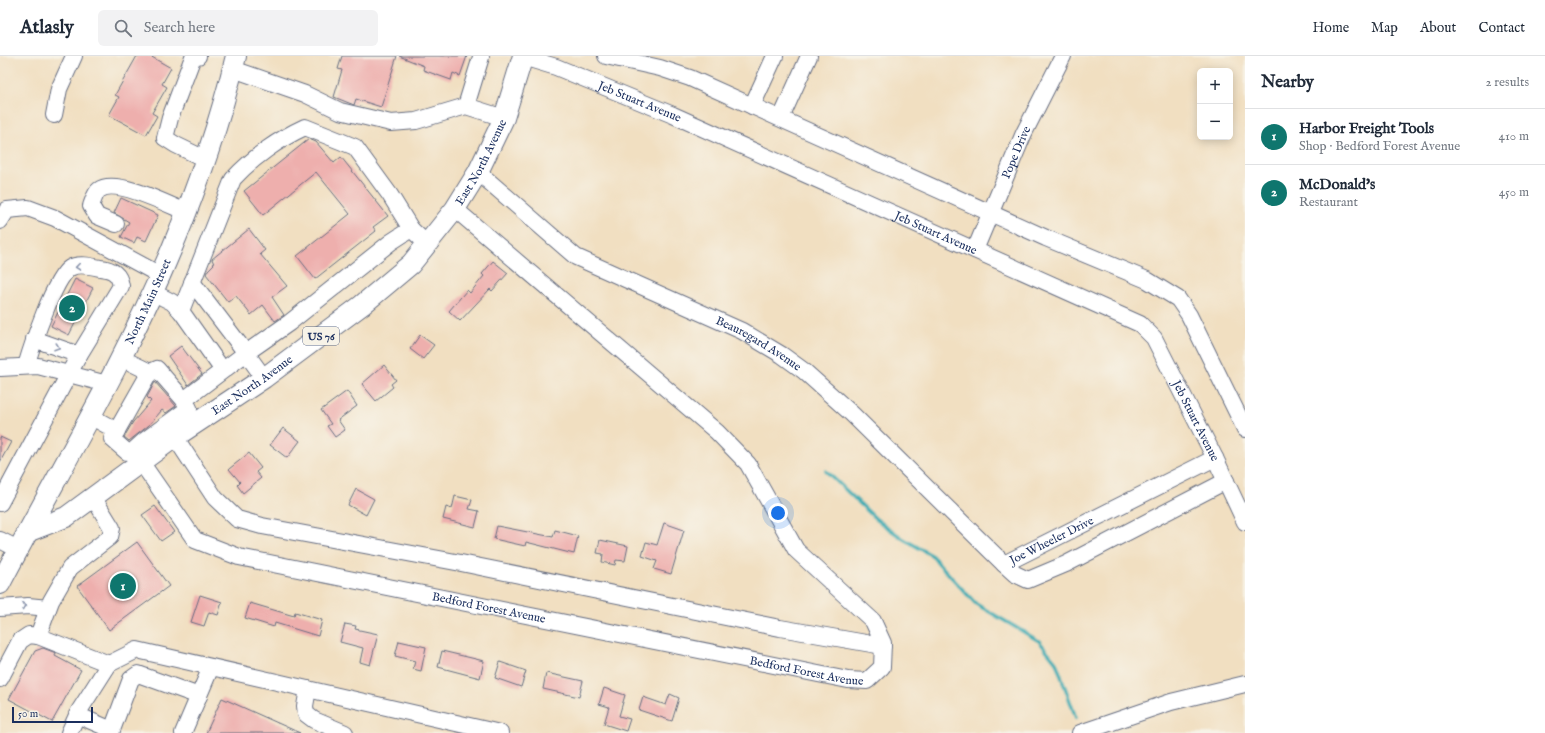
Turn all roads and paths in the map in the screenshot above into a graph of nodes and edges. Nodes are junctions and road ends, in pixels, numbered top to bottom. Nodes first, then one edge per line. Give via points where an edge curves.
1 (74, 56) edge
2 (198, 56) edge
3 (523, 56) edge
4 (606, 56) edge
5 (774, 56) edge
6 (809, 56) edge
7 (1063, 56) edge
8 (481, 57) dead end
9 (234, 62) edge
10 (466, 106) junction
11 (752, 106) junction
12 (54, 115) dead end
13 (504, 118) junction
14 (781, 118) junction
15 (206, 159) junction
16 (478, 172) junction
17 (455, 209) junction
18 (186, 212) junction
19 (991, 213) junction
20 (0, 221) edge
21 (116, 224) dead end
22 (411, 229) junction
23 (427, 244) junction
24 (974, 250) junction
25 (192, 282) junction
26 (156, 284) junction
27 (180, 311) junction
28 (304, 312) junction
29 (34, 339) junction
30 (262, 342) junction
31 (246, 352) junction
32 (79, 354) junction
33 (121, 358) junction
34 (26, 366) junction
35 (0, 368) edge
36 (222, 369) junction
37 (150, 372) junction
38 (69, 374) junction
39 (264, 378) junction
40 (107, 384) junction
41 (190, 410) junction
42 (90, 416) junction
43 (1245, 429) edge
44 (117, 431) junction
45 (175, 437) junction
46 (141, 456) junction
47 (1215, 458) junction
48 (1226, 481) junction
49 (93, 497) junction
50 (0, 503) edge
51 (1245, 522) edge
52 (0, 540) edge
53 (23, 541) junction
54 (1004, 564) junction
55 (0, 584) edge
56 (0, 608) edge
57 (48, 608) junction
58 (38, 636) junction
59 (883, 646) junction
60 (109, 664) junction
61 (211, 667) junction
62 (0, 679) edge
63 (1245, 684) edge
64 (308, 689) junction
65 (199, 696) junction
66 (77, 715) junction
67 (456, 728) edge
68 (115, 731) edge
69 (69, 733) edge
70 (183, 733) edge
71 (345, 733) edge
72 (500, 733) edge
73 (1080, 733) edge

1 - 12 street via 60,89
2 - 15 street via 193,58 165,138
3 - 13 main road, East North Avenue / US 76
3 - 24 street, Jeb Stuart Avenue via 673,115
4 - 11 street via 660,68 690,78
5 - 11 street
6 - 14 street
7 - 19 street, Pope Drive via 1024,133
8 - 10 street
9 - 10 street via 340,111 391,123 416,121
9 - 15 main road, North Main Street
10 - 13 street
11 - 14 street
13 - 16 main road, East North Avenue / US 76
14 - 19 street
15 - 18 main road, North Main Street
16 - 17 main road, East North Avenue / US 76
16 - 54 street, Beauregard Avenue via 576,257 742,331 804,371 852,414
17 - 23 main road, East North Avenue / US 76
17 - 59 street via 717,432 748,464 796,550 873,621
18 - 21 street via 132,190 107,186 98,190 91,206 97,216
18 - 26 main road, North Main Street
19 - 24 street, Pope Drive
19 - 43 street via 1147,280 1178,299 1199,332
20 - 26 street via 7,210 28,208 55,218
22 - 23 street
22 - 25 street via 390,195 354,147 305,127 290,134 242,169 233,179
22 - 28 street
23 - 39 main road, East North Avenue / US 76 via 411,264 362,305
24 - 47 street, Jeb Stuart Avenue via 1140,324 1154,338
25 - 27 street
25 - 31 street
26 - 27 street
26 - 33 main road, North Main Street
27 - 36 street
28 - 30 street
28 - 30 street via 280,319 266,330
29 -> 32 street
32 -> 29 street via 121,286 120,278 110,269 77,265 69,268 62,276
29 - 34 street
30 - 31 street
31 - 36 street
31 - 39 street
32 - 38 street
33 - 37 street
33 - 40 main road, North Main Street
34 - 35 street
34 - 38 street via 38,366
36 - 41 street
37 - 41 street via 157,369
37 - 44 street
38 - 40 street
38 - 50 street
39 - 41 main road, East North Avenue / US 76
40 - 42 main road, North Main Street
41 - 45 main road, East North Avenue / US 76
41 - 46 street
42 - 44 street
42 - 53 main road, North Main Street
44 - 46 street via 112,439 127,452 133,451
45 - 46 main road, East North Avenue / US 76
45 - 59 street via 215,498 237,519 262,526
46 - 49 main road, East North Avenue / US 76
46 - 59 street, Bedford Forest Avenue via 195,540 239,556 848,680 867,681 882,667
47 - 48 street, Jeb Stuart Avenue
47 - 54 street, Joe Wheeler Drive
48 - 51 street, Jeb Stuart Avenue
48 - 54 street, Joe Wheeler Drive via 1066,564 1028,580 1015,574
49 - 53 main road, East North Avenue / US 76 via 66,517
49 - 57 street via 112,528 110,537 70,568
52 - 53 street
53 - 55 main road, North Main Street
56 -> 57 street
57 - 58 street
58 - 60 street
58 - 62 street via 29,635 20,641
60 - 61 street via 137,650
60 - 66 street
61 - 64 street
61 - 65 street
63 - 73 street via 1171,702
64 - 67 street
64 - 71 street via 306,714
65 - 68 street via 144,675 134,675
65 - 70 street
66 - 68 street
66 - 69 street
67 - 72 street

